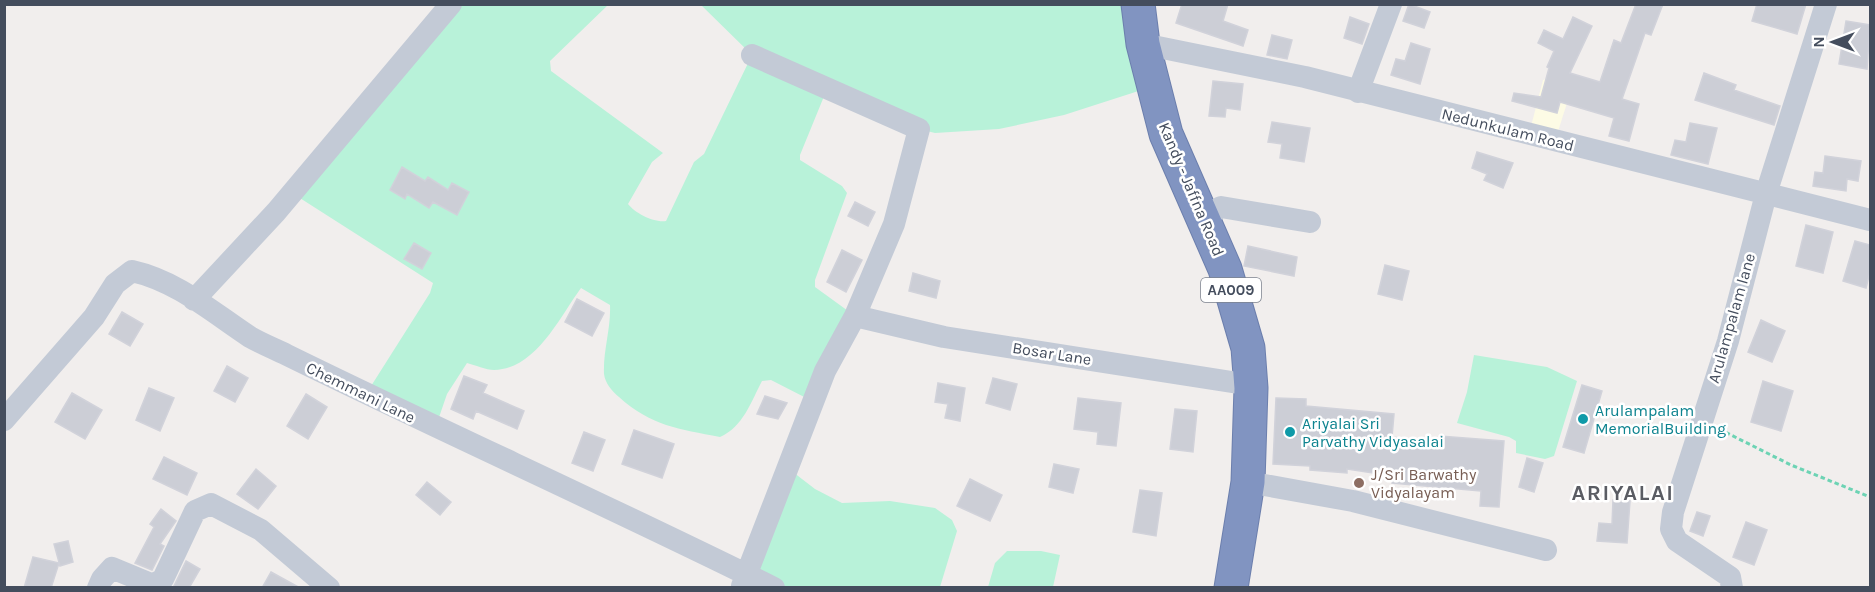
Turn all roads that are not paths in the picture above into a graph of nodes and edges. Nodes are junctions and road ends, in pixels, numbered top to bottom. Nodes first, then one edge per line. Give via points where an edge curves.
1 (451, 4) edge
2 (1138, 4) edge
3 (1391, 4) edge
4 (1826, 4) edge
5 (1143, 44) junction
6 (752, 55) dead end
7 (1358, 92) junction
8 (1766, 194) junction
9 (1204, 217) junction
10 (1870, 220) edge
11 (1310, 222) dead end
12 (194, 300) junction
13 (855, 316) junction
14 (1251, 386) junction
15 (4, 420) edge
16 (1248, 482) junction
17 (1546, 550) dead end
18 (745, 581) edge
19 (98, 588) edge
20 (329, 588) edge
21 (774, 588) edge
22 (1231, 588) edge
23 (1732, 588) edge

1 - 12 street via 287,199
2 - 5 highway, Kandy - Jaffna Road / AA009
3 - 7 street
4 - 8 street, Arulampalam lane
5 - 7 street, Nedunkulam Road via 1224,58
5 - 9 highway, Kandy - Jaffna Road / AA009 via 1166,134
6 - 13 street via 919,129 894,224
7 - 8 street, Nedunkulam Road
8 - 10 street, Nedunkulam Road
8 - 23 street, Arulampalam lane via 1728,341 1701,419 1671,529 1677,541 1730,577
9 - 11 street via 1221,207
9 - 14 highway, Kandy - Jaffna Road / AA009 via 1240,318 1248,348
12 - 15 street, Chemmani Lane via 154,276 132,271 115,284 94,316
12 - 18 street, Chemmani Lane via 253,339 435,429 683,541
13 - 14 street, Bosar Lane via 944,337
13 - 18 street via 825,371
14 - 16 highway, Kandy - Jaffna Road / AA009
16 - 17 street via 1353,501
16 - 22 highway, Kandy - Jaffna Road / AA009
18 - 21 street, Chemmani Lane
19 - 20 street via 112,568 153,585 163,579 195,511 211,504 261,530

